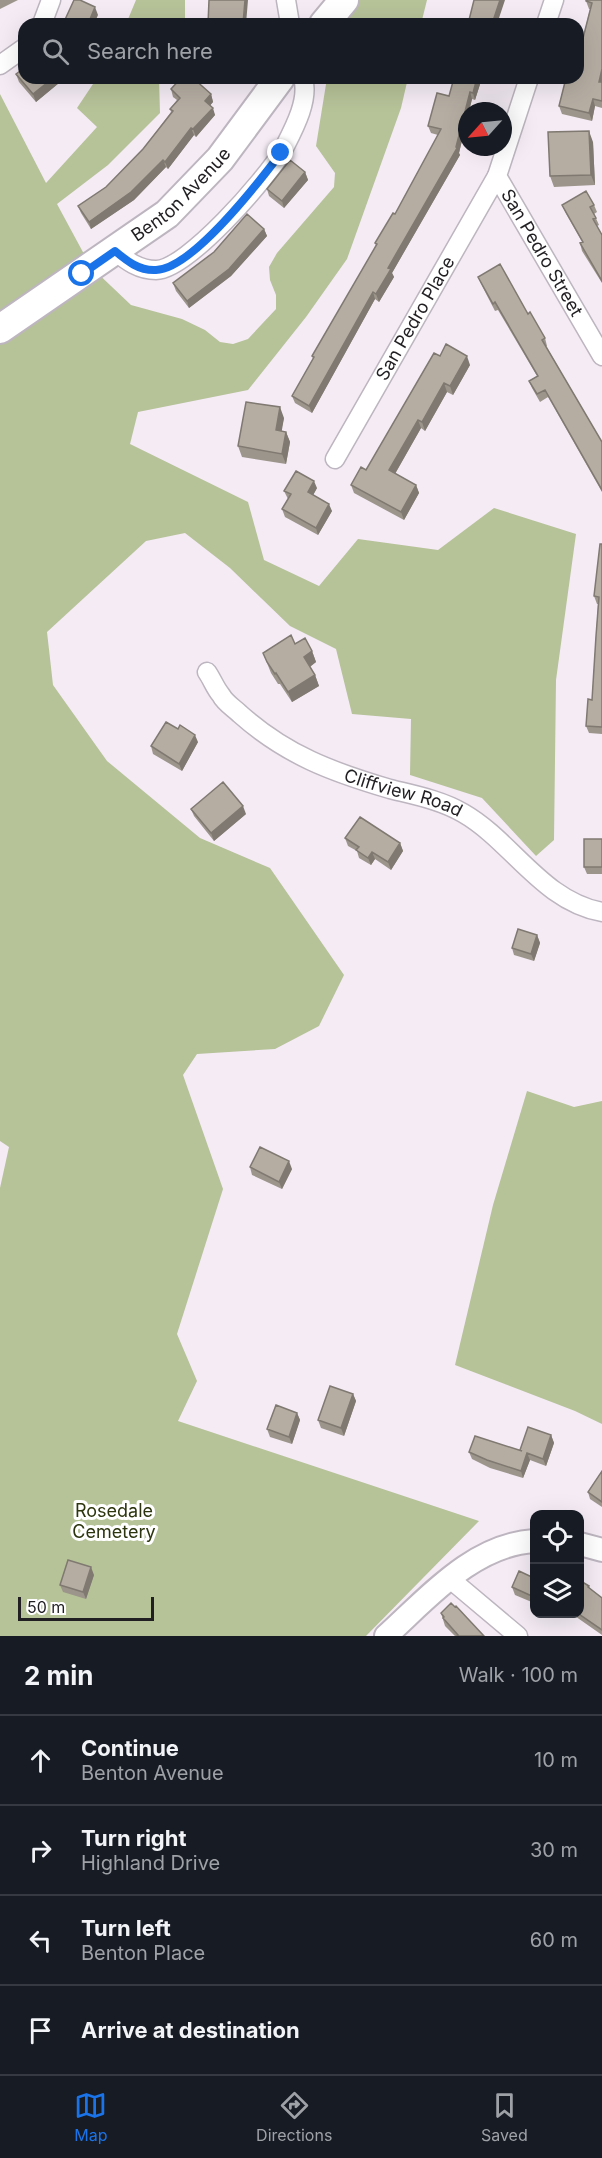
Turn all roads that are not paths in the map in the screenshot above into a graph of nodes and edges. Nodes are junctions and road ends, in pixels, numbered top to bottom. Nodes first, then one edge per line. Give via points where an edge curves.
1 (51, 0) edge
2 (286, 0) edge
3 (344, 0) edge
4 (554, 0) edge
5 (44, 18) edge
6 (289, 18) edge
7 (329, 18) edge
8 (548, 18) edge
9 (18, 52) edge
10 (0, 65) edge
11 (276, 84) edge
12 (304, 84) edge
13 (527, 84) edge
14 (497, 176) junction
15 (115, 251) junction
16 (0, 329) edge
17 (602, 356) edge
18 (335, 459) dead end
19 (207, 672) dead end
20 (602, 912) edge
21 (530, 1542) edge
22 (584, 1545) edge
23 (602, 1550) edge
24 (449, 1578) junction
25 (386, 1636) edge
26 (518, 1636) edge

1 - 5 street
2 - 6 street
3 - 7 main road
4 - 8 street
9 - 10 street
11 - 15 main road, Benton Avenue via 220,159 167,214
12 - 15 street via 299,114 281,153 229,217 197,247 177,263 157,270 133,266
13 - 14 street, San Pedro Street
14 - 17 street, San Pedro Street
14 - 18 street, San Pedro Place
15 - 16 main road, Benton Avenue
19 - 20 street, Cliffview Road via 222,698 286,749 339,773 452,806 478,821 561,897
21 - 24 street via 492,1551
22 - 23 street
24 - 25 street
24 - 26 street

